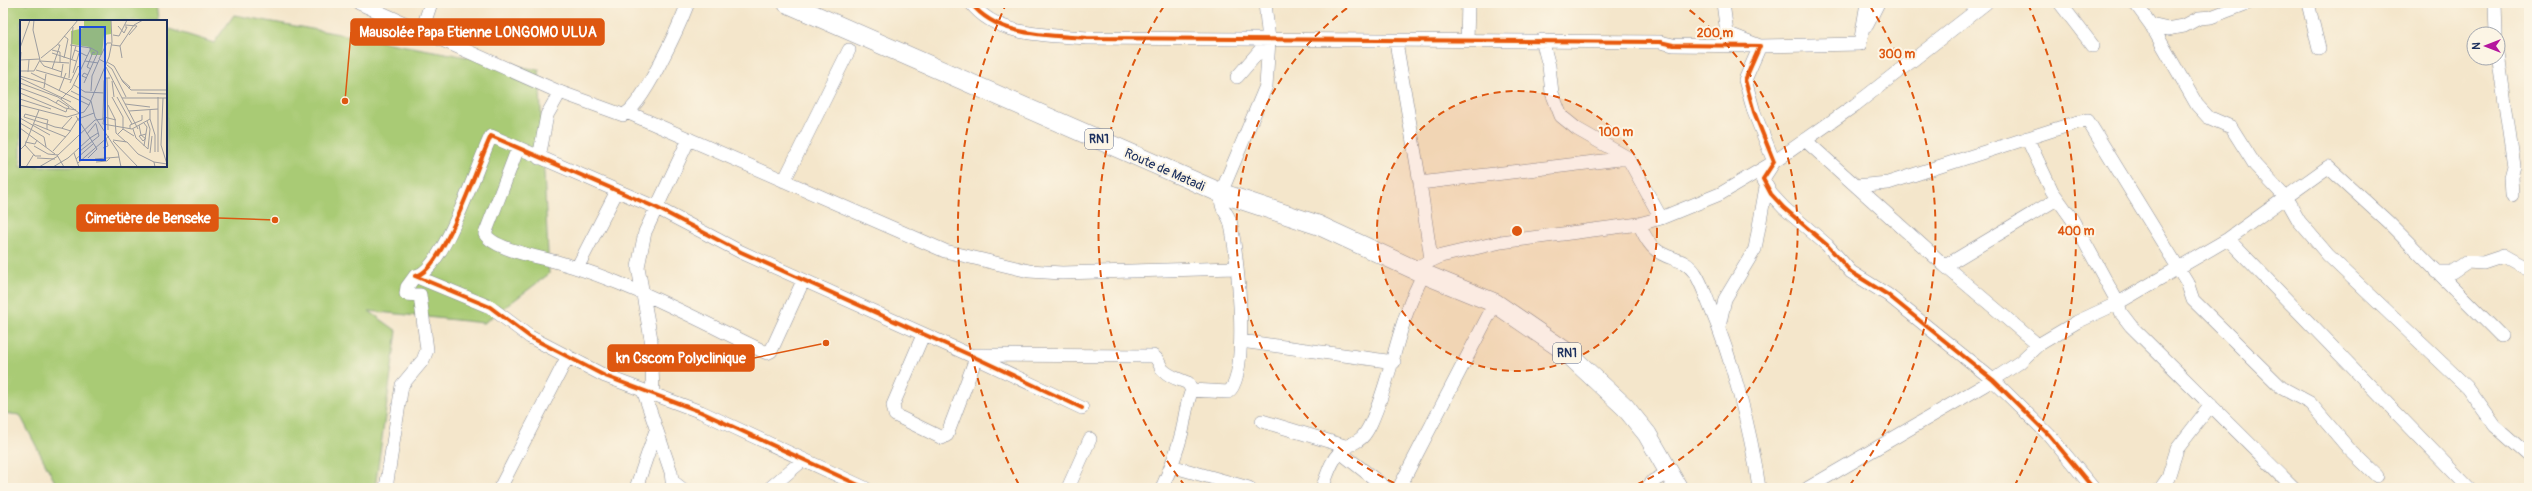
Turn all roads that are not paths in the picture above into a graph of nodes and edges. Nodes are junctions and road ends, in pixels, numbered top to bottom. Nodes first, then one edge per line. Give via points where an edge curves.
1 (359, 3) edge
2 (431, 3) edge
3 (688, 3) edge
4 (787, 3) edge
5 (971, 3) edge
6 (1265, 3) edge
7 (1468, 3) edge
8 (1723, 3) edge
9 (1867, 3) edge
10 (1878, 3) edge
11 (1986, 3) edge
12 (2060, 3) edge
13 (2134, 3) edge
14 (2248, 3) edge
15 (2308, 3) edge
16 (2495, 3) edge
17 (2151, 25) junction
18 (2496, 26) edge
19 (422, 30) junction
20 (1863, 34) junction
21 (1269, 40) junction
22 (1467, 40) junction
23 (1542, 40) junction
24 (1396, 42) junction
25 (1760, 46) junction
26 (2093, 46) dead end
27 (2319, 49) dead end
28 (849, 50) dead end
29 (2500, 66) edge
30 (1237, 77) dead end
31 (560, 92) junction
32 (629, 113) junction
33 (2027, 138) junction
34 (689, 139) junction
35 (1805, 140) junction
36 (518, 148) junction
37 (539, 158) junction
38 (1628, 158) junction
39 (1774, 162) junction
40 (784, 180) junction
41 (1420, 182) junction
42 (1856, 186) junction
43 (1766, 187) junction
44 (617, 191) junction
45 (1221, 193) junction
46 (2512, 195) dead end
47 (2286, 198) junction
48 (2057, 199) junction
49 (657, 208) junction
50 (1661, 218) junction
51 (1639, 224) junction
52 (2228, 239) junction
53 (1944, 266) junction
54 (1423, 267) junction
55 (2178, 267) junction
56 (577, 268) junction
57 (1235, 268) junction
58 (2529, 270) edge
59 (2436, 272) junction
60 (415, 276) junction
61 (803, 281) junction
62 (641, 293) junction
63 (1494, 303) junction
64 (2118, 303) junction
65 (1719, 328) junction
66 (923, 335) junction
67 (2501, 336) dead end
68 (1241, 341) junction
69 (2038, 345) junction
70 (568, 356) junction
71 (973, 356) junction
72 (1394, 362) junction
73 (1993, 380) junction
74 (1192, 390) junction
75 (648, 393) junction
76 (2211, 405) junction
77 (1082, 408) dead end
78 (1262, 421) dead end
79 (656, 430) junction
80 (1090, 439) dead end
81 (1344, 449) junction
82 (2529, 456) edge
83 (803, 460) junction
84 (1171, 466) junction
85 (2377, 476) dead end
86 (1674, 480) edge
87 (386, 488) edge
88 (500, 488) edge
89 (636, 488) edge
90 (681, 488) edge
91 (770, 488) edge
92 (866, 488) edge
93 (1068, 488) edge
94 (1162, 488) edge
95 (1249, 488) edge
96 (1322, 488) edge
97 (1386, 488) edge
98 (1399, 488) edge
99 (1647, 488) edge
100 (1759, 488) edge
101 (1808, 488) edge
102 (2093, 488) edge
103 (2162, 488) edge
104 (2294, 488) edge
105 (2469, 488) edge

1 - 19 street
2 - 19 street
3 - 32 street via 661,63
4 - 45 highway, Route de Matadi / RN1
5 - 21 street via 998,24 1042,35 1087,38
6 - 21 street
7 - 22 street
8 - 25 street via 1727,33
9 - 20 street
10 - 20 street
11 - 35 street via 1855,105
12 - 26 street
13 - 17 street
14 - 17 street via 2211,17 2199,18 2184,26 2168,29
15 - 27 street
16 - 18 street
17 - 47 street via 2197,105 2208,117 2231,128 2255,165
19 - 31 street
20 - 25 street via 1860,44
21 - 24 street
21 - 30 street
21 - 45 street via 1267,80 1263,97
22 - 23 street
22 - 24 street
23 - 25 street via 1571,43 1660,42 1673,45
23 - 38 street via 1549,66 1552,93 1561,116 1577,129
24 - 41 street
25 - 39 street via 1745,80 1754,112
28 - 40 street
29 - 46 street via 2514,166 2511,177
31 - 32 street via 615,113
31 - 37 street via 547,115
32 - 34 street
33 - 42 street via 1888,183
33 - 48 street
33 - 55 street via 2078,122 2092,123
34 - 40 street
34 - 49 street
35 - 39 street
35 - 42 street
36 - 37 street
36 - 56 street via 485,234 488,240 519,252
36 - 60 street via 491,136 463,205 434,264
37 - 44 street
38 - 41 street
38 - 50 street
39 - 43 street via 1764,179
39 - 50 street via 1720,194
40 - 57 street via 945,251 1029,271 1062,273
41 - 54 street
42 - 53 street
43 - 65 street via 1755,249 1725,299
43 - 73 street via 1784,208 1827,245 1851,272 1888,295
44 - 49 street
44 - 56 street
45 - 54 highway, Route de Matadi / RN1 via 1318,225
45 - 57 street via 1223,208 1232,227
47 - 52 street
47 - 59 street via 2328,167
47 - 82 street via 2299,221 2328,255 2467,386 2495,426
48 - 53 street
48 - 64 street via 2072,219
49 - 61 street
49 - 62 street via 645,232 640,257 638,272
50 - 51 street
51 - 54 street via 1502,242
51 - 65 street via 1654,249 1666,256 1680,259 1690,266
52 - 55 street
52 - 105 street
53 - 69 street
54 - 63 highway, RN1
54 - 72 street via 1411,298
55 - 64 street
55 - 85 street via 2193,300 2282,388 2310,403 2349,449
56 - 62 street
57 - 68 street via 1240,299
58 - 59 street via 2504,256 2483,263 2467,262 2452,272
59 - 67 street
60 - 70 street via 490,307 530,337
60 - 87 street via 406,287 406,294 420,295 427,350 423,360 402,386
61 - 62 street via 770,353
61 - 66 street
62 - 75 street via 651,339
63 - 86 highway, RN1 via 1565,351 1592,375 1634,418
63 - 98 street
64 - 69 street
64 - 76 street via 2121,313 2131,326
65 - 100 street via 1740,401
66 - 71 street
66 - 71 street via 892,405 895,415 942,438 947,435
68 - 72 street
68 - 74 street via 1236,382 1232,390 1225,393
69 - 73 street via 2020,362
70 - 75 street via 605,376
70 - 88 street
71 - 74 street via 1153,356 1163,370 1188,383
71 - 77 street
72 - 81 street via 1370,425 1360,441
73 - 101 street
73 - 102 street via 2049,435
74 - 84 street
75 - 79 street
75 - 83 street via 701,412
76 - 103 street via 2177,449 2168,478
76 - 104 street
78 - 81 street
79 - 89 street
79 - 90 street via 672,481
80 - 93 street
81 - 96 street via 1334,458
81 - 97 street
83 - 91 street
83 - 92 street
84 - 94 street
84 - 95 street
86 - 99 street via 1653,481

